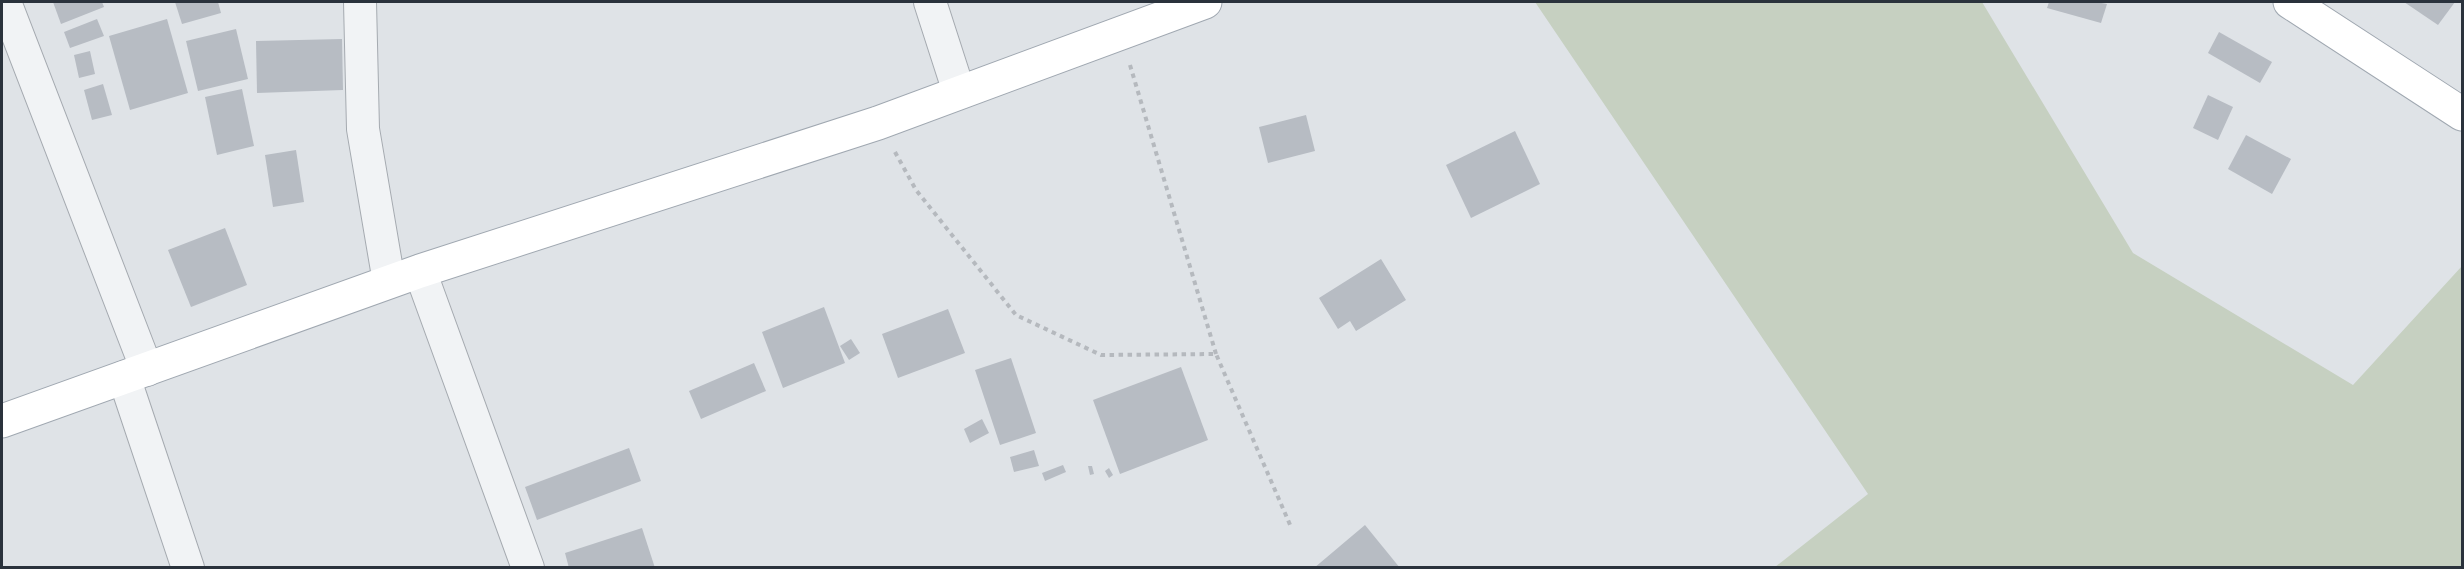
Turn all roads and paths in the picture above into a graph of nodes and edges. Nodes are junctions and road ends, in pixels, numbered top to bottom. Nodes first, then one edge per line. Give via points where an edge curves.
1 (5, 2) edge
2 (360, 2) edge
3 (930, 2) edge
4 (1205, 2) edge
5 (2290, 2) edge
6 (1120, 33) junction
7 (959, 92) junction
8 (2463, 114) edge
9 (878, 123) junction
10 (420, 271) junction
11 (389, 282) junction
12 (1216, 354) junction
13 (135, 374) junction
14 (2, 421) edge
15 (1291, 527) dead end
16 (188, 567) edge
17 (528, 567) edge

1 - 13 street
2 - 11 street via 363,129
3 - 7 street
4 - 6 main road
5 - 8 main road
6 - 7 main road
6 - 12 path
7 - 9 main road
9 - 10 main road
9 - 12 path via 916,190 1016,315 1101,355
10 - 11 main road
10 - 17 street
11 - 13 main road
12 - 15 path
13 - 14 main road
13 - 16 street

